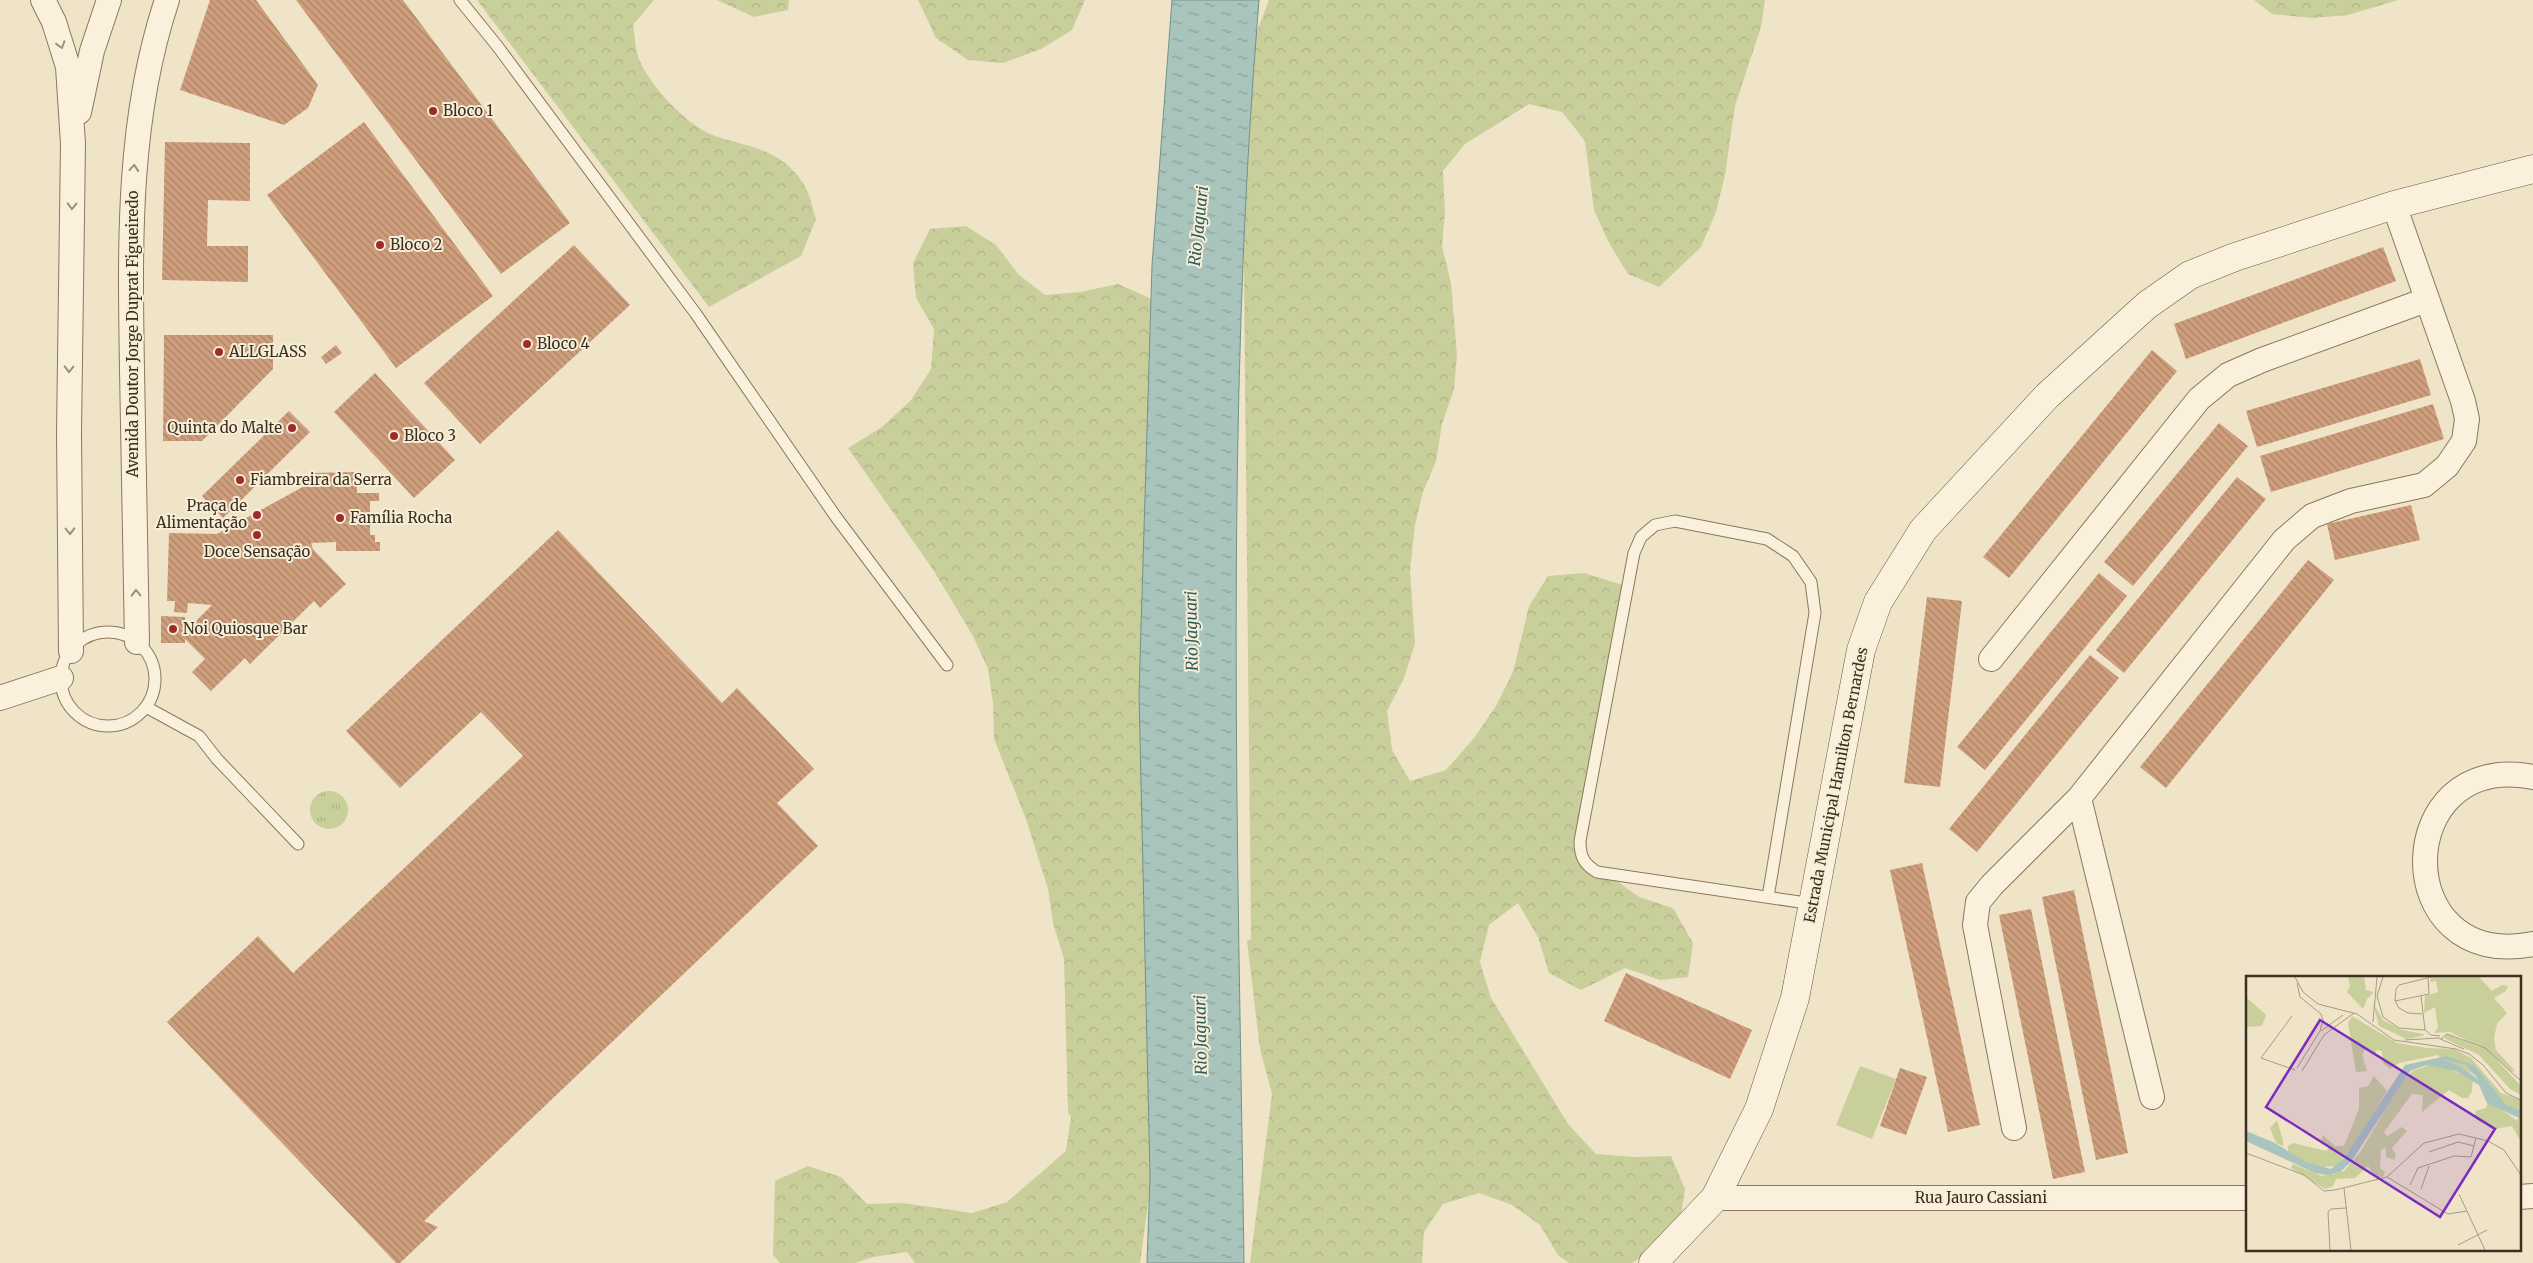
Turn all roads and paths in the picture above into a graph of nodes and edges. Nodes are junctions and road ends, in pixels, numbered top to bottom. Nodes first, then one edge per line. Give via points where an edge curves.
1 (43, 0) edge
2 (108, 0) edge
3 (167, 0) edge
4 (460, 0) edge
5 (73, 144) junction
6 (2533, 169) edge
7 (2394, 205) junction
8 (2426, 300) junction
9 (137, 642) junction
10 (71, 651) junction
11 (1991, 659) dead end
12 (947, 665) dead end
13 (61, 678) junction
14 (0, 698) edge
15 (146, 708) junction
16 (2533, 777) edge
17 (2079, 798) junction
18 (298, 844) dead end
19 (1768, 898) junction
20 (1813, 904) junction
21 (2533, 944) edge
22 (2152, 1097) dead end
23 (2014, 1128) dead end
24 (2533, 1196) edge
25 (2520, 1197) edge
26 (1715, 1198) junction
27 (2246, 1198) edge
28 (1654, 1263) edge

1 -> 5 street via 54,22 68,67
2 - 5 street via 92,51
9 -> 3 street, Avenida Doutor Jorge Duprat Figueiredo via 130,252 132,186 137,129 155,36
4 - 12 lane via 690,306 836,517
5 -> 10 street via 68,432
6 - 7 street, Estrada Municipal Hamilton Bernardes
7 - 8 street
7 - 20 street, Estrada Municipal Hamilton Bernardes via 2235,257 2190,275 2161,295 2047,396 1923,530 1878,602 1861,650
8 - 11 street via 2228,375 2199,400
8 - 17 street via 2464,401 2467,420 2464,441 2447,466 2424,484 2351,501 2312,516 2284,540
9 - 10 lane via 124,635 102,633 81,641
9 - 15 lane via 154,666 153,694
10 - 13 lane
13 - 14 street
13 - 15 lane via 63,693 70,706 93,724 122,724
15 - 18 lane via 199,736
16 - 21 street via 2515,774 2489,776 2466,786 2445,802 2430,827 2423,855 2426,884 2438,910 2458,931 2484,944 2513,948
17 - 22 street
17 - 23 street via 1978,902 1975,925
19 - 19 lane via 1597,872 1587,866 1580,854 1634,553 1641,537 1655,525 1675,521 1767,539 1793,556 1811,582 1815,613
19 - 20 lane
20 - 26 street, Estrada Municipal Hamilton Bernardes via 1795,998 1759,1109
24 - 25 street
26 - 27 street, Rua Jauro Cassiani
26 - 28 street, Estrada Municipal Hamilton Bernardes

